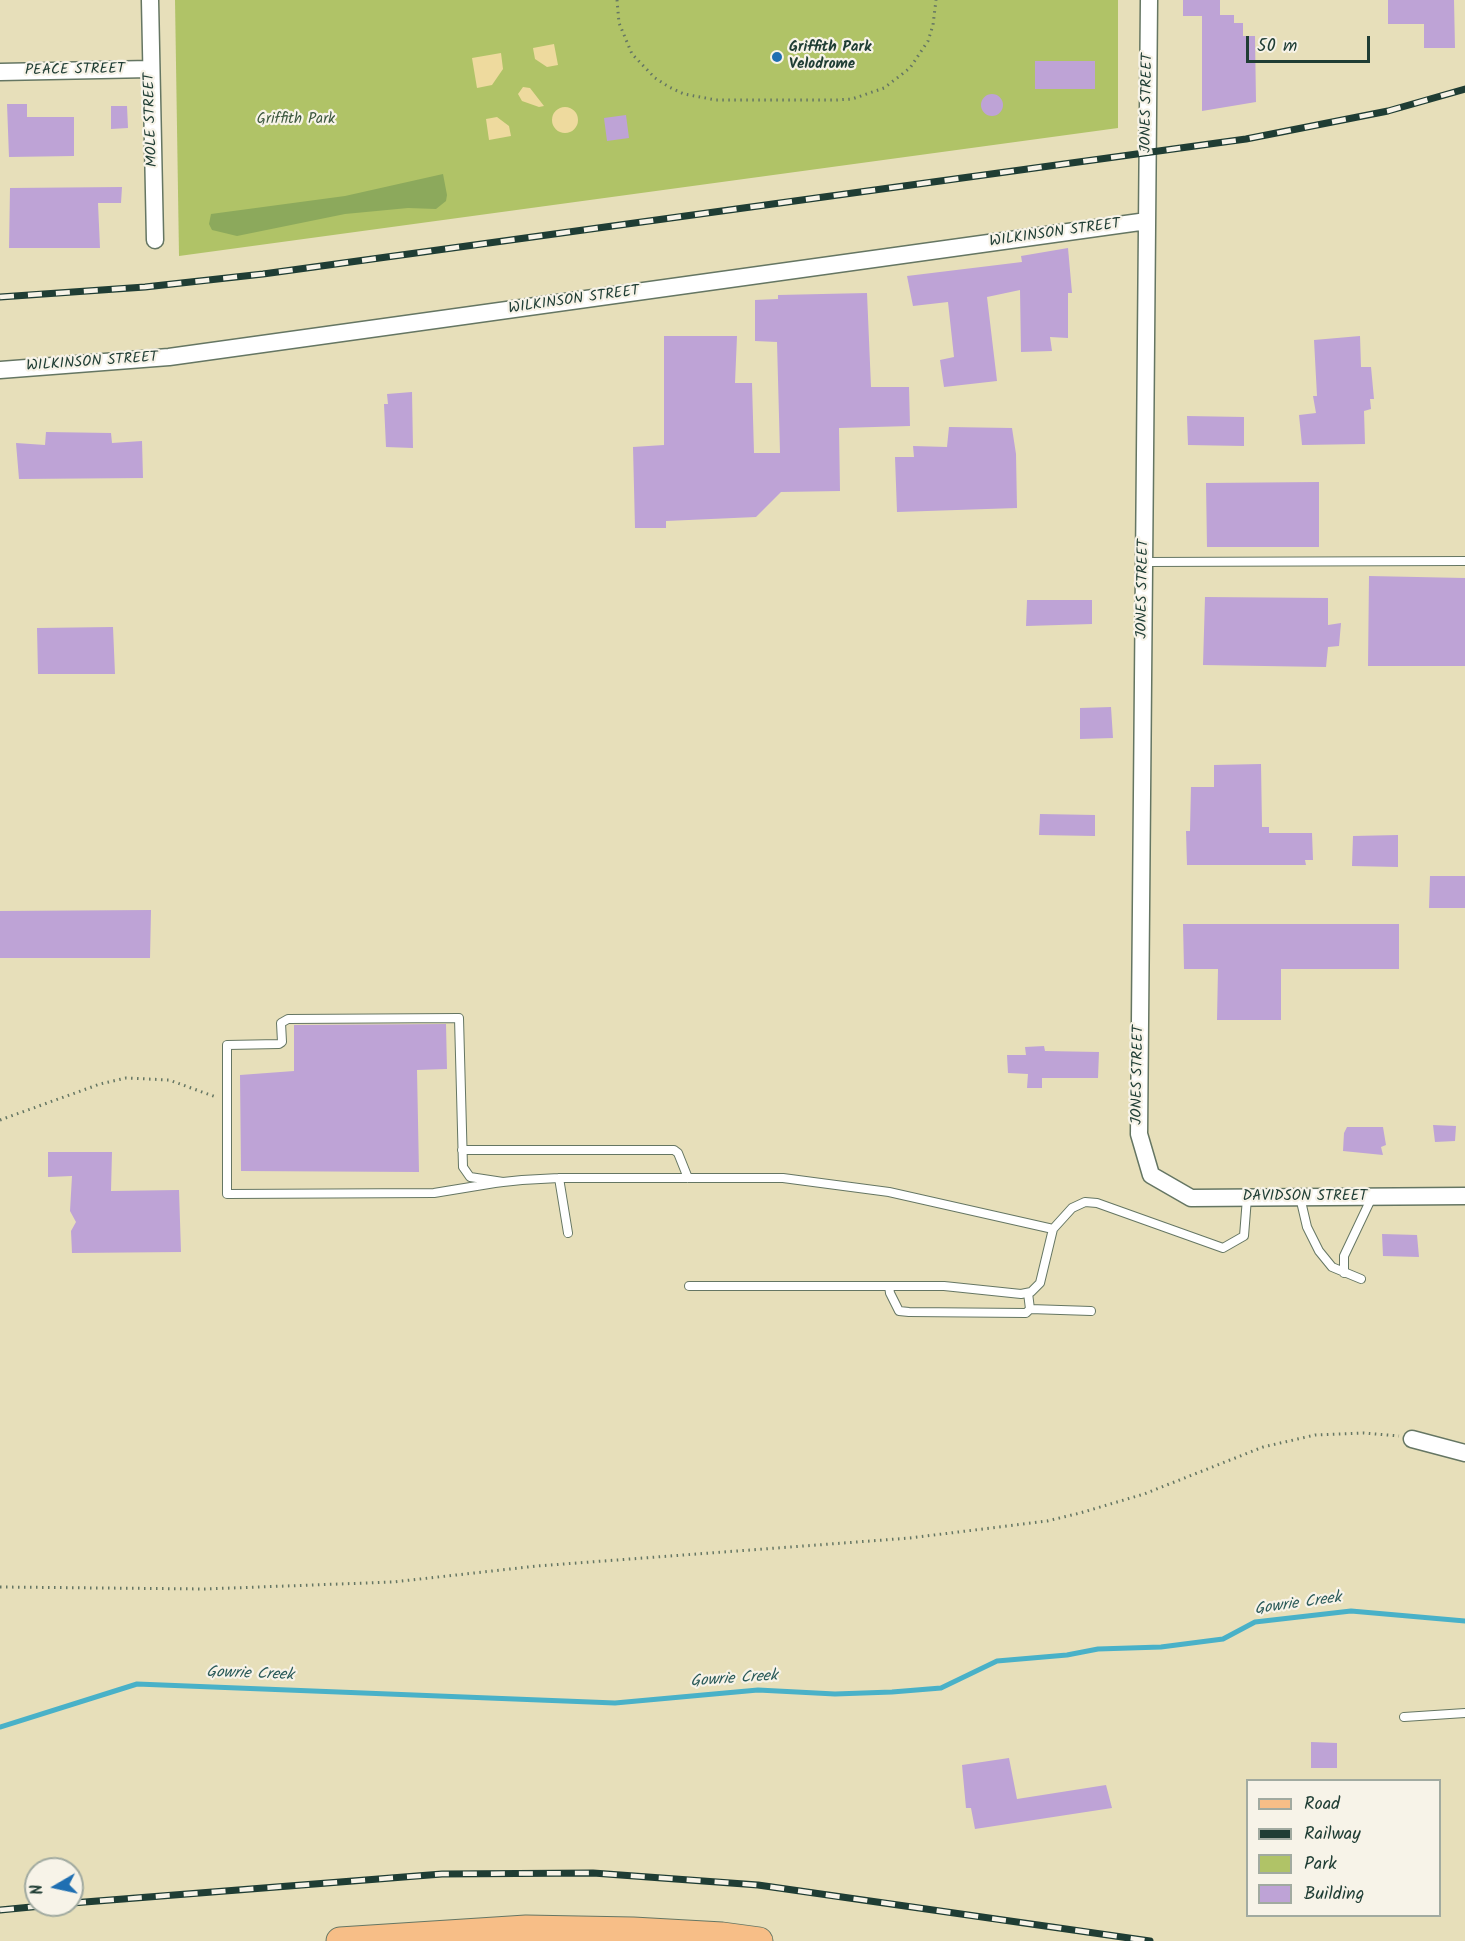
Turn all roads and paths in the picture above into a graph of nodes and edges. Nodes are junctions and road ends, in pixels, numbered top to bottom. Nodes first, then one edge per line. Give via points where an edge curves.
1 (150, 0) edge
2 (617, 0) edge
3 (936, 0) edge
4 (1149, 0) edge
5 (150, 69) junction
6 (0, 72) edge
7 (1147, 221) junction
8 (155, 240) dead end
9 (0, 370) edge
10 (1465, 561) edge
11 (1144, 562) junction
12 (226, 1104) junction
13 (0, 1120) edge
14 (462, 1150) junction
15 (1150, 1175) joint
16 (559, 1178) junction
17 (688, 1178) junction
18 (503, 1182) junction
19 (1465, 1196) edge
20 (1300, 1197) junction
21 (1372, 1197) junction
22 (1247, 1198) junction
23 (1053, 1229) junction
24 (568, 1233) dead end
25 (1344, 1273) junction
26 (1361, 1279) dead end
27 (689, 1286) dead end
28 (889, 1286) junction
29 (1028, 1293) junction
30 (1030, 1309) junction
31 (1091, 1311) dead end
32 (1412, 1439) joint
33 (1465, 1453) edge
34 (0, 1587) edge
35 (1465, 1713) edge
36 (1404, 1717) dead end
37 (633, 1936) edge
38 (340, 1941) edge
39 (759, 1941) edge

1 - 5 street, MOLE STREET
2 - 3 path via 619,23 632,54 655,78 684,94 716,100 852,99 884,88 910,68 928,41
4 - 7 street, JONES STREET
5 - 6 street, PEACE STREET
5 - 8 street, MOLE STREET
7 - 9 street, WILKINSON STREET via 169,357
7 - 11 street, JONES STREET
10 - 11 lane
11 - 15 street, JONES STREET via 1139,1134
12 - 13 path via 184,1083 126,1078
12 - 14 lane via 227,1046 279,1044 283,1020 453,1016 459,1018
12 - 18 lane via 227,1194 434,1193
14 - 17 lane via 674,1150
14 - 18 lane via 465,1173 470,1178
15 - 22 street, DAVIDSON STREET via 1191,1198
16 - 17 lane
16 - 18 lane
16 - 24 lane
17 - 23 lane via 783,1178 854,1186
19 - 21 street, DAVIDSON STREET
20 - 21 street, DAVIDSON STREET
20 - 22 street, DAVIDSON STREET
20 - 25 lane via 1307,1227 1319,1251 1332,1267
21 - 25 lane via 1344,1256
22 - 23 lane via 1244,1236 1223,1248 1097,1203 1085,1202 1072,1208
23 - 29 lane via 1040,1283
25 - 26 lane
27 - 28 lane
28 - 29 lane
28 - 30 lane via 899,1311 1026,1313
29 - 30 lane
30 - 31 lane
32 - 33 street
32 - 34 path via 1363,1433 1315,1435 1263,1447 1144,1494 1080,1513 1047,1521 910,1538 537,1566 393,1582 216,1589
35 - 36 lane
37 - 38 main road via 526,1929
37 - 39 main road

